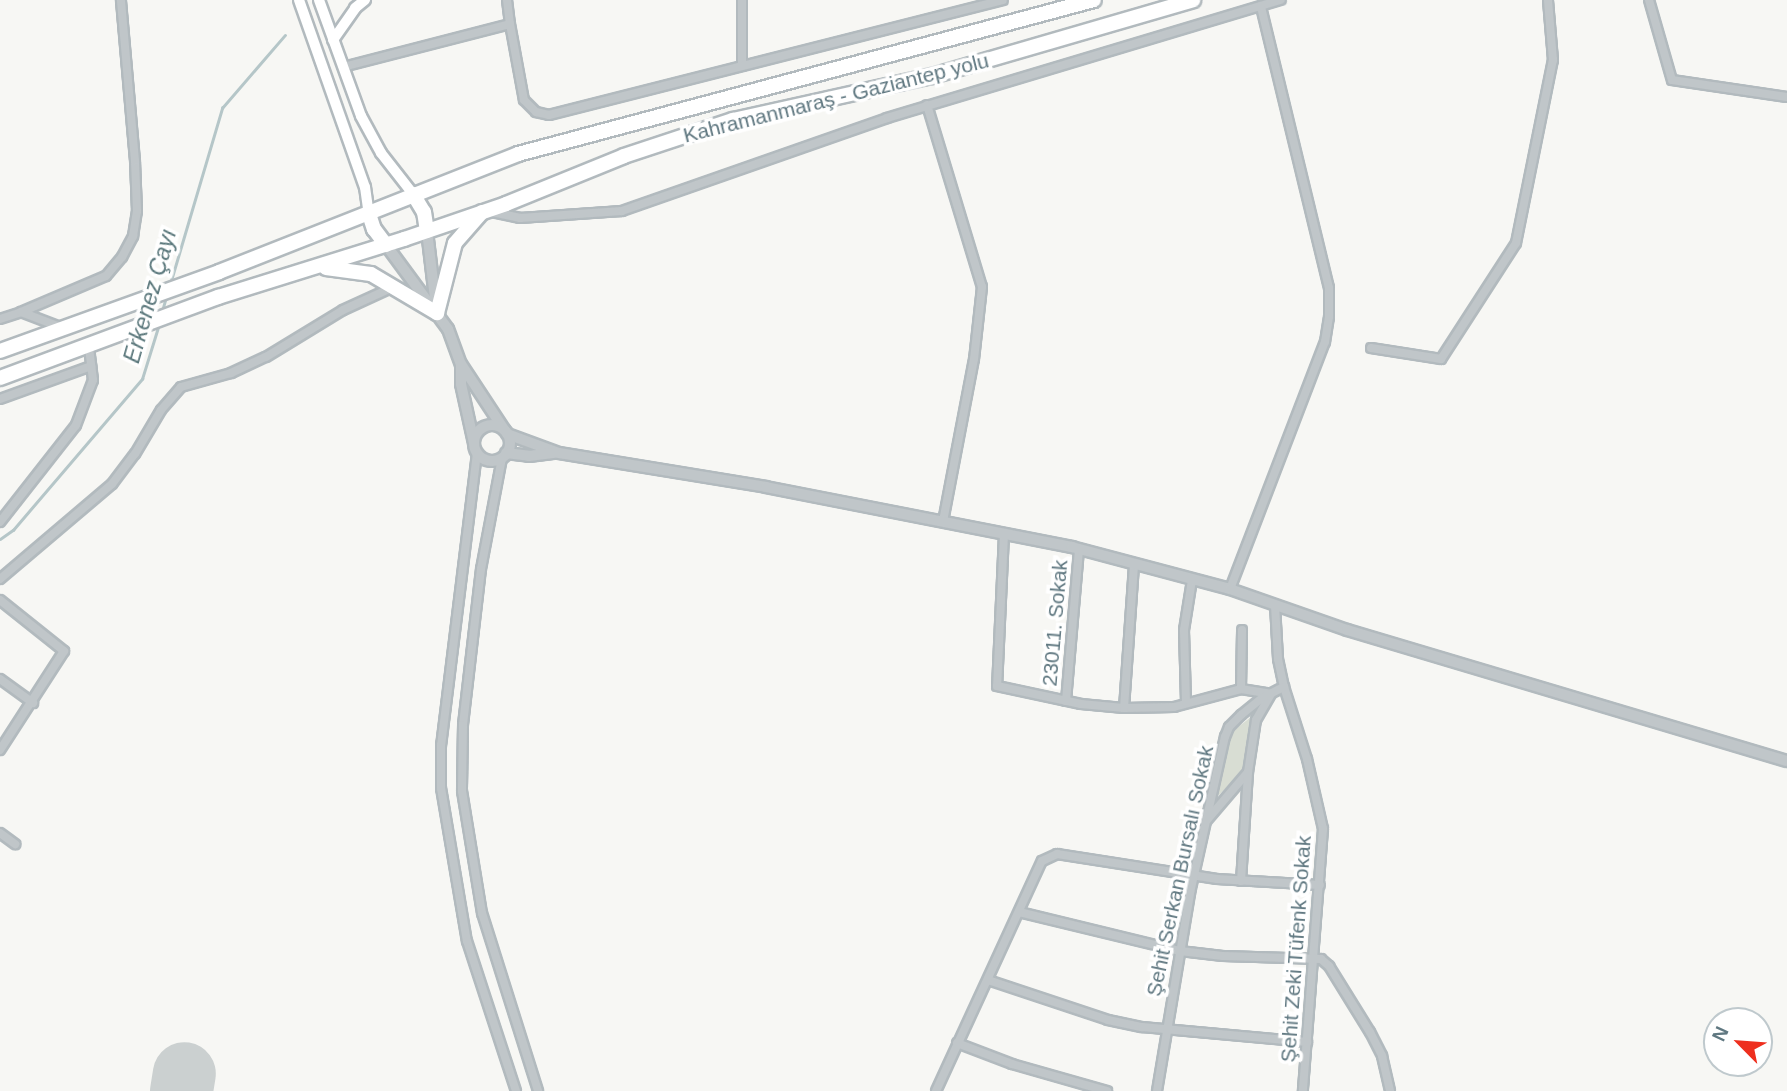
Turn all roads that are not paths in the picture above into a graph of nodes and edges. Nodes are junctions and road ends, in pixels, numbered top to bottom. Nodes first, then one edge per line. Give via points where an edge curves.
1 (121, 0) edge
2 (299, 0) edge
3 (319, 0) edge
4 (365, 0) edge
5 (507, 0) edge
6 (742, 0) edge
7 (1003, 0) edge
8 (1094, 0) edge
9 (1193, 0) edge
10 (1281, 0) edge
11 (1548, 0) edge
12 (1649, 0) edge
13 (1261, 6) junction
14 (510, 24) junction
15 (333, 40) junction
16 (742, 66) junction
17 (343, 68) junction
18 (1787, 97) edge
19 (927, 105) junction
20 (413, 194) junction
21 (483, 211) junction
22 (369, 214) junction
23 (426, 231) junction
24 (386, 245) junction
25 (314, 268) junction
26 (396, 286) junction
27 (20, 312) junction
28 (438, 313) junction
29 (0, 319) edge
30 (63, 328) junction
31 (89, 345) junction
32 (1371, 348) dead end
33 (0, 351) edge
34 (461, 364) junction
35 (91, 366) junction
36 (0, 378) edge
37 (0, 399) edge
38 (506, 432) junction
39 (475, 448) junction
40 (559, 453) junction
41 (504, 456) junction
42 (0, 522) edge
43 (943, 522) junction
44 (1004, 534) junction
45 (1079, 549) junction
46 (1135, 564) junction
47 (0, 579) edge
48 (1192, 580) junction
49 (1230, 589) junction
50 (0, 600) edge
51 (1275, 605) junction
52 (1242, 630) dead end
53 (0, 679) edge
54 (1284, 687) junction
55 (1241, 689) junction
56 (1271, 694) junction
57 (1066, 701) junction
58 (1186, 702) junction
59 (33, 703) junction
60 (1124, 708) junction
61 (0, 750) edge
62 (1787, 761) edge
63 (1248, 772) junction
64 (1207, 820) junction
65 (0, 833) edge
66 (15, 844) dead end
67 (1194, 876) junction
68 (1241, 881) junction
69 (1320, 885) junction
70 (1019, 912) junction
71 (1180, 951) junction
72 (1313, 957) junction
73 (988, 980) junction
74 (1166, 1030) junction
75 (1307, 1042) junction
76 (957, 1043) junction
77 (516, 1091) edge
78 (538, 1091) edge
79 (936, 1091) edge
80 (1107, 1091) edge
81 (1157, 1091) edge
82 (1303, 1091) edge
83 (1390, 1091) edge

1 - 27 street via 135,161 133,236 106,276
2 - 22 main road via 365,187
3 - 15 main road
4 - 15 main road
5 - 14 street
6 - 16 street
7 - 16 street
8 - 20 highway, Kahramanmaraş - Gaziantep yolu via 584,135
9 - 21 highway, Kahramanmaraş - Gaziantep yolu via 932,76 733,120
10 - 13 street
11 - 32 street via 1553,60 1517,243 1441,359
12 - 18 street via 1672,80
13 - 19 street
13 - 49 street via 1329,288 1329,317 1325,342
14 - 16 street via 524,100 542,114
14 - 17 street
15 - 17 main road
17 - 20 main road via 381,153
19 - 21 street via 622,211 520,218
19 - 43 street via 982,286 974,359
20 - 22 highway, Kahramanmaraş - Gaziantep yolu
20 - 23 highway via 424,212
21 - 23 highway, Kahramanmaraş - Gaziantep yolu
21 - 28 highway via 455,243
22 - 24 highway
22 - 30 highway, Kahramanmaraş - Gaziantep yolu
23 - 24 highway, Kahramanmaraş - Gaziantep yolu
23 - 28 street
24 - 25 highway, Kahramanmaraş - Gaziantep yolu
24 - 28 street
25 - 26 highway via 371,274
25 - 31 highway, Kahramanmaraş - Gaziantep yolu via 218,297
26 - 28 highway
26 - 47 street via 343,310 254,362 181,387 112,484
27 - 29 street
27 - 30 street
28 - 34 street
30 - 33 highway, Kahramanmaraş - Gaziantep yolu
31 - 35 street
31 - 36 highway, Kahramanmaraş - Gaziantep yolu
34 - 38 street
34 - 39 street
35 - 37 street
35 - 42 street via 93,380 76,425
38 - 39 street via 494,425 482,428
38 - 40 street
38 - 41 street via 509,444
39 - 41 street via 491,461
39 - 77 street via 441,745 441,788 467,941
40 - 41 street
40 - 43 street
41 - 78 street via 477,608 463,724 462,792 482,913
43 - 44 street
44 - 45 street
44 - 57 street via 997,687
45 - 46 street
45 - 57 street, 23011. Sokak
46 - 48 street
46 - 60 street
48 - 49 street
48 - 58 street via 1185,630
49 - 51 street
50 - 59 street via 64,651
51 - 54 street, Şehit Zeki Tüfenk Sokak
51 - 62 street
52 - 55 street
53 - 59 street
54 - 56 street, Şehit Serkan Bursalı Sokak
54 - 69 street, Şehit Zeki Tüfenk Sokak via 1323,829
55 - 56 street
55 - 58 street
56 - 63 street via 1256,720
56 - 64 street, Şehit Serkan Bursalı Sokak via 1229,727
57 - 60 street
58 - 60 street via 1174,707
59 - 61 street
63 - 64 street
63 - 68 street
64 - 67 street, Şehit Serkan Bursalı Sokak
65 - 66 street
67 - 68 street
67 - 70 street via 1057,854 1042,861
67 - 71 street, Şehit Serkan Bursalı Sokak
68 - 69 street
69 - 72 street, Şehit Zeki Tüfenk Sokak
70 - 71 street
70 - 73 street
71 - 72 street
71 - 74 street, Şehit Serkan Bursalı Sokak
72 - 75 street, Şehit Zeki Tüfenk Sokak
72 - 83 street via 1329,966 1370,1032 1382,1056
73 - 74 street via 1108,1020
73 - 76 street
74 - 75 street
74 - 81 street, Şehit Serkan Bursalı Sokak
75 - 82 street, Şehit Zeki Tüfenk Sokak
76 - 79 street
76 - 80 street

